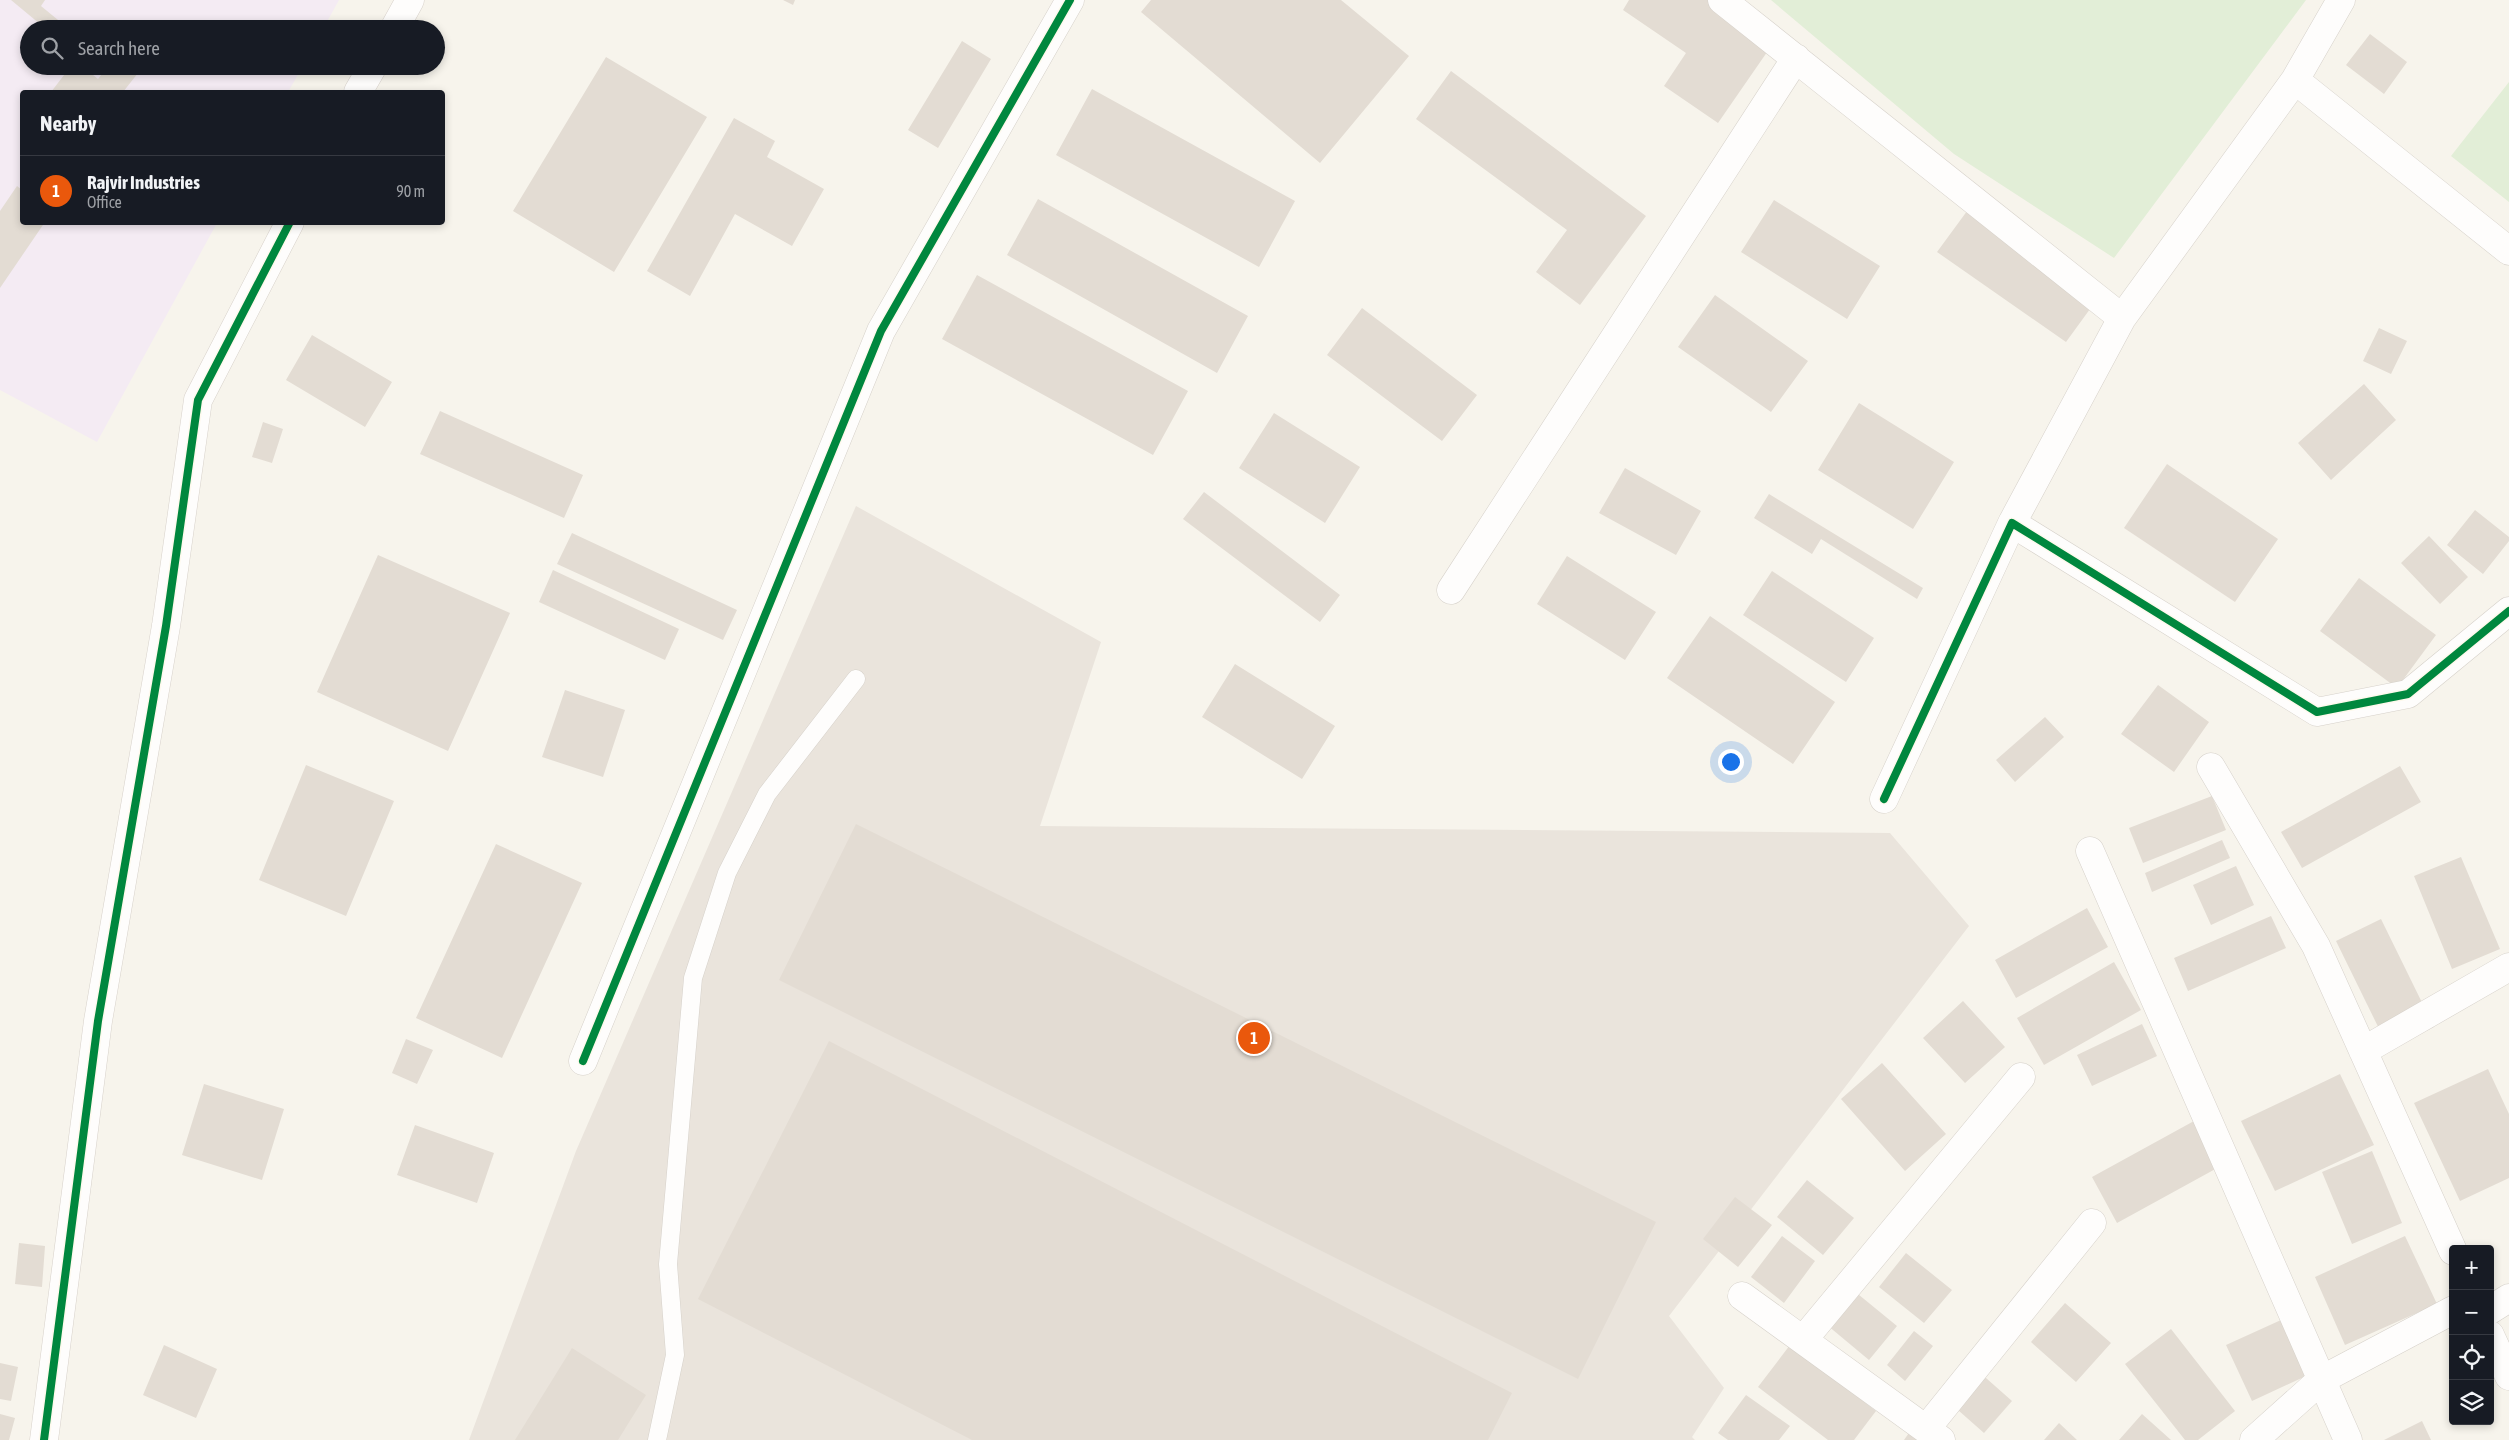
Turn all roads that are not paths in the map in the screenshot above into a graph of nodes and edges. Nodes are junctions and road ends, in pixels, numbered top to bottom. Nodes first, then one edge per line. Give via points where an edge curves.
1 (410, 0) edge
2 (1070, 0) edge
3 (1722, 0) edge
4 (2341, 0) edge
5 (399, 20) edge
6 (1796, 58) junction
7 (368, 75) edge
8 (2295, 80) junction
9 (359, 90) edge
10 (288, 225) edge
11 (2509, 251) edge
12 (2122, 318) junction
13 (2012, 523) junction
14 (1451, 590) dead end
15 (2509, 611) edge
16 (856, 679) dead end
17 (2211, 767) dead end
18 (1884, 799) dead end
19 (2090, 851) dead end
20 (2509, 967) edge
21 (2363, 1052) junction
22 (583, 1061) dead end
23 (2021, 1077) dead end
24 (2092, 1223) dead end
25 (2450, 1245) edge
26 (1742, 1296) dead end
27 (2509, 1298) edge
28 (2494, 1307) edge
29 (2449, 1312) edge
30 (1803, 1340) junction
31 (2494, 1344) edge
32 (2509, 1376) edge
33 (2321, 1380) junction
34 (1934, 1435) edge
35 (44, 1440) edge
36 (657, 1440) edge
37 (2254, 1440) edge
38 (2348, 1440) edge

1 - 5 street
2 - 22 street via 881,331
3 - 6 street
4 - 8 street
6 - 12 street
6 - 14 street
7 - 9 street
8 - 11 street
8 - 12 street
10 - 35 street via 198,400 166,626 98,1021
12 - 13 street
13 - 15 street via 2317,712 2408,694
13 - 18 street
16 - 36 lane via 767,794 727,873 693,978 668,1264 675,1355
17 - 21 street via 2316,946
19 - 33 street
20 - 21 street
21 - 25 street
23 - 30 street
24 - 34 street
26 - 30 street
27 - 28 street
29 - 33 street
30 - 34 street
31 - 32 street
33 - 37 street
33 - 38 street

